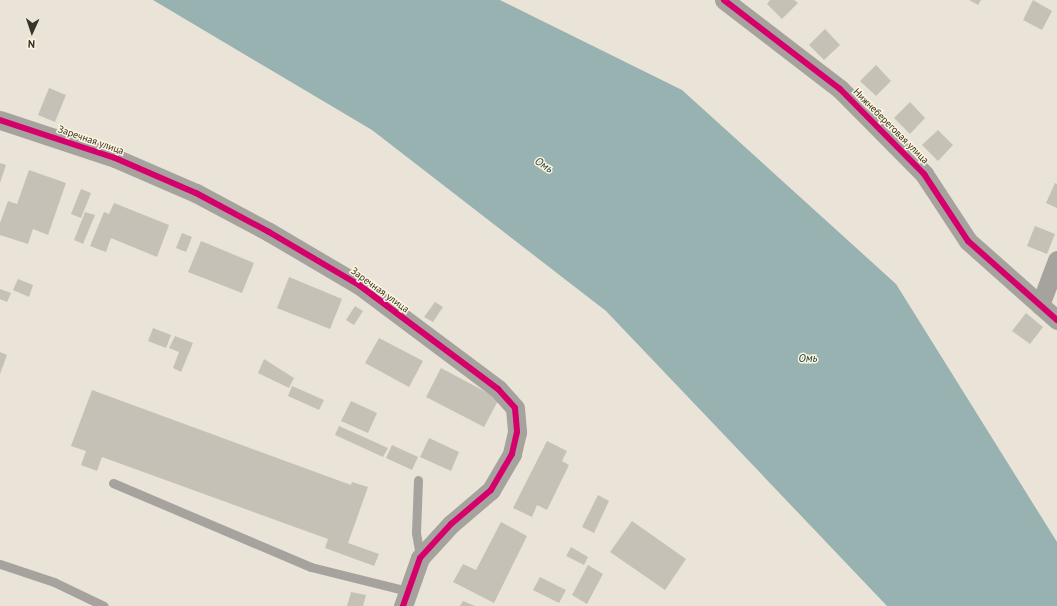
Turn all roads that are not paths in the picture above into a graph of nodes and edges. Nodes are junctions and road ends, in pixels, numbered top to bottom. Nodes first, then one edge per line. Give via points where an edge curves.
1 (724, 0) edge
2 (0, 120) edge
3 (1057, 260) edge
4 (1040, 305) junction
5 (1057, 320) edge
6 (418, 480) dead end
7 (112, 483) dead end
8 (420, 558) junction
9 (0, 564) edge
10 (405, 599) edge
11 (104, 606) edge

1 - 4 street, Нижнебереговая улица via 840,89 924,174 968,241
2 - 8 street, Заречная улица via 115,158 196,193 269,232 359,285 498,389 515,408 517,432 512,454 491,490 451,524
3 - 4 street
4 - 5 street, Нижнебереговая улица
6 - 8 lane via 416,533
7 - 10 lane via 311,568
8 - 10 street, Заречная улица
9 - 11 lane via 54,582

